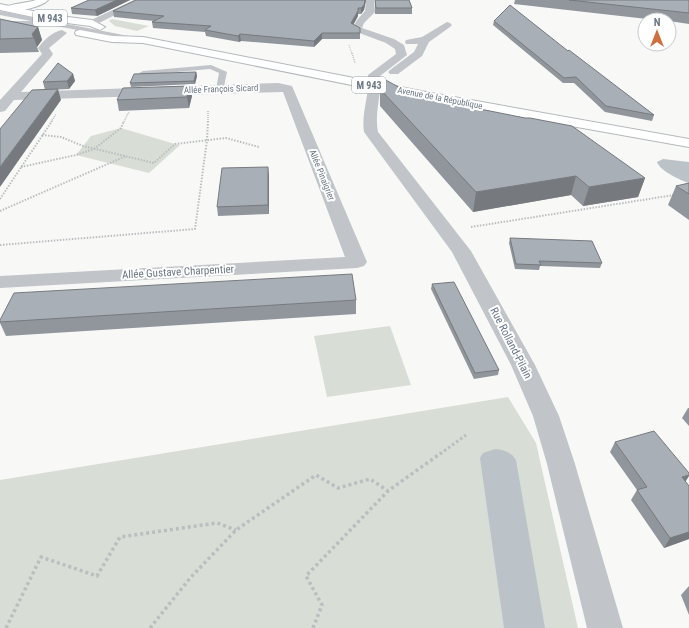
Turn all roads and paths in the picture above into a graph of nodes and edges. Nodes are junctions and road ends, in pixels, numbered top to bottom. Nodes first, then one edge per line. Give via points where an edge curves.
1 (44, 0) edge
2 (141, 0) edge
3 (370, 0) edge
4 (3, 9) edge
5 (43, 17) junction
6 (0, 19) edge
7 (0, 24) edge
8 (448, 25) dead end
9 (94, 26) junction
10 (359, 26) junction
11 (62, 33) junction
12 (80, 33) junction
13 (143, 40) junction
14 (425, 40) junction
15 (395, 44) junction
16 (356, 68) dead end
17 (143, 73) edge
18 (376, 86) junction
19 (220, 89) junction
20 (288, 89) joint
21 (11, 96) junction
22 (0, 108) edge
23 (208, 110) dead end
24 (136, 113) edge
25 (56, 114) dead end
26 (596, 128) junction
27 (42, 134) junction
28 (207, 140) junction
29 (689, 143) edge
30 (259, 147) dead end
31 (94, 149) junction
32 (689, 153) edge
33 (126, 156) junction
34 (21, 166) junction
35 (681, 194) dead end
36 (0, 199) edge
37 (0, 211) edge
38 (447, 231) junction
39 (0, 245) edge
40 (357, 262) joint
41 (0, 282) edge
42 (466, 434) dead end
43 (388, 490) junction
44 (236, 530) junction
45 (6, 628) edge
46 (150, 628) edge
47 (313, 628) edge
48 (605, 628) edge

1 - 4 main road via 29,6
2 - 9 street
3 - 10 street via 370,12
4 - 5 main road, Avenue de la République / M 943
4 - 9 lane
5 - 6 main road, Avenue de la République / M 943
5 - 7 street, Avenue de la République
5 - 9 main road, Avenue de la République / M 943
5 - 11 main road, Avenue de la République / M 943
8 - 14 street
9 - 12 main road, Avenue de la République / M 943
9 - 13 main road, Avenue de la République / M 943 via 128,33
10 - 15 street
10 - 16 path via 350,32 349,37
11 - 12 main road, Avenue de la République / M 943
11 - 21 street via 43,48 48,54 46,57
12 - 13 main road, Avenue de la République / M 943 via 112,39
13 - 18 main road, Avenue de la République / M 943
14 - 15 street
14 - 18 street via 418,54
15 - 18 street, Rue Rolland-Pilain via 400,47 402,55 374,75
17 - 19 lane via 211,67 223,72
18 - 26 main road, Avenue de la République / M 943
18 - 38 street, Rue Rolland-Pilain via 369,116 371,132
19 - 20 street, Allée François Sicard
19 - 21 street, Allée François Sicard
20 - 40 street, Allée Pinaigrier
21 - 22 street
23 - 28 path
24 - 31 path via 128,113 121,128
25 - 27 path
26 - 29 main road, Avenue de la République / M 943
26 - 32 main road, Avenue de la République / M 943 via 637,143
27 - 31 path via 61,137
27 - 34 path
28 - 30 path via 226,138
28 - 33 path via 175,144 154,163
28 - 39 path via 195,229
31 - 33 path
31 - 34 path
33 - 37 path
34 - 36 path
35 - 38 path
38 - 48 street, Rue Rolland-Pilain via 461,250 488,298 546,416 562,464
40 - 41 street, Allée Gustave Charpentier
42 - 43 path
43 - 44 path via 370,479 338,488 316,475
43 - 47 path via 306,576 322,605
44 - 45 path via 217,523 120,537 97,576 41,557
44 - 46 path via 191,577

